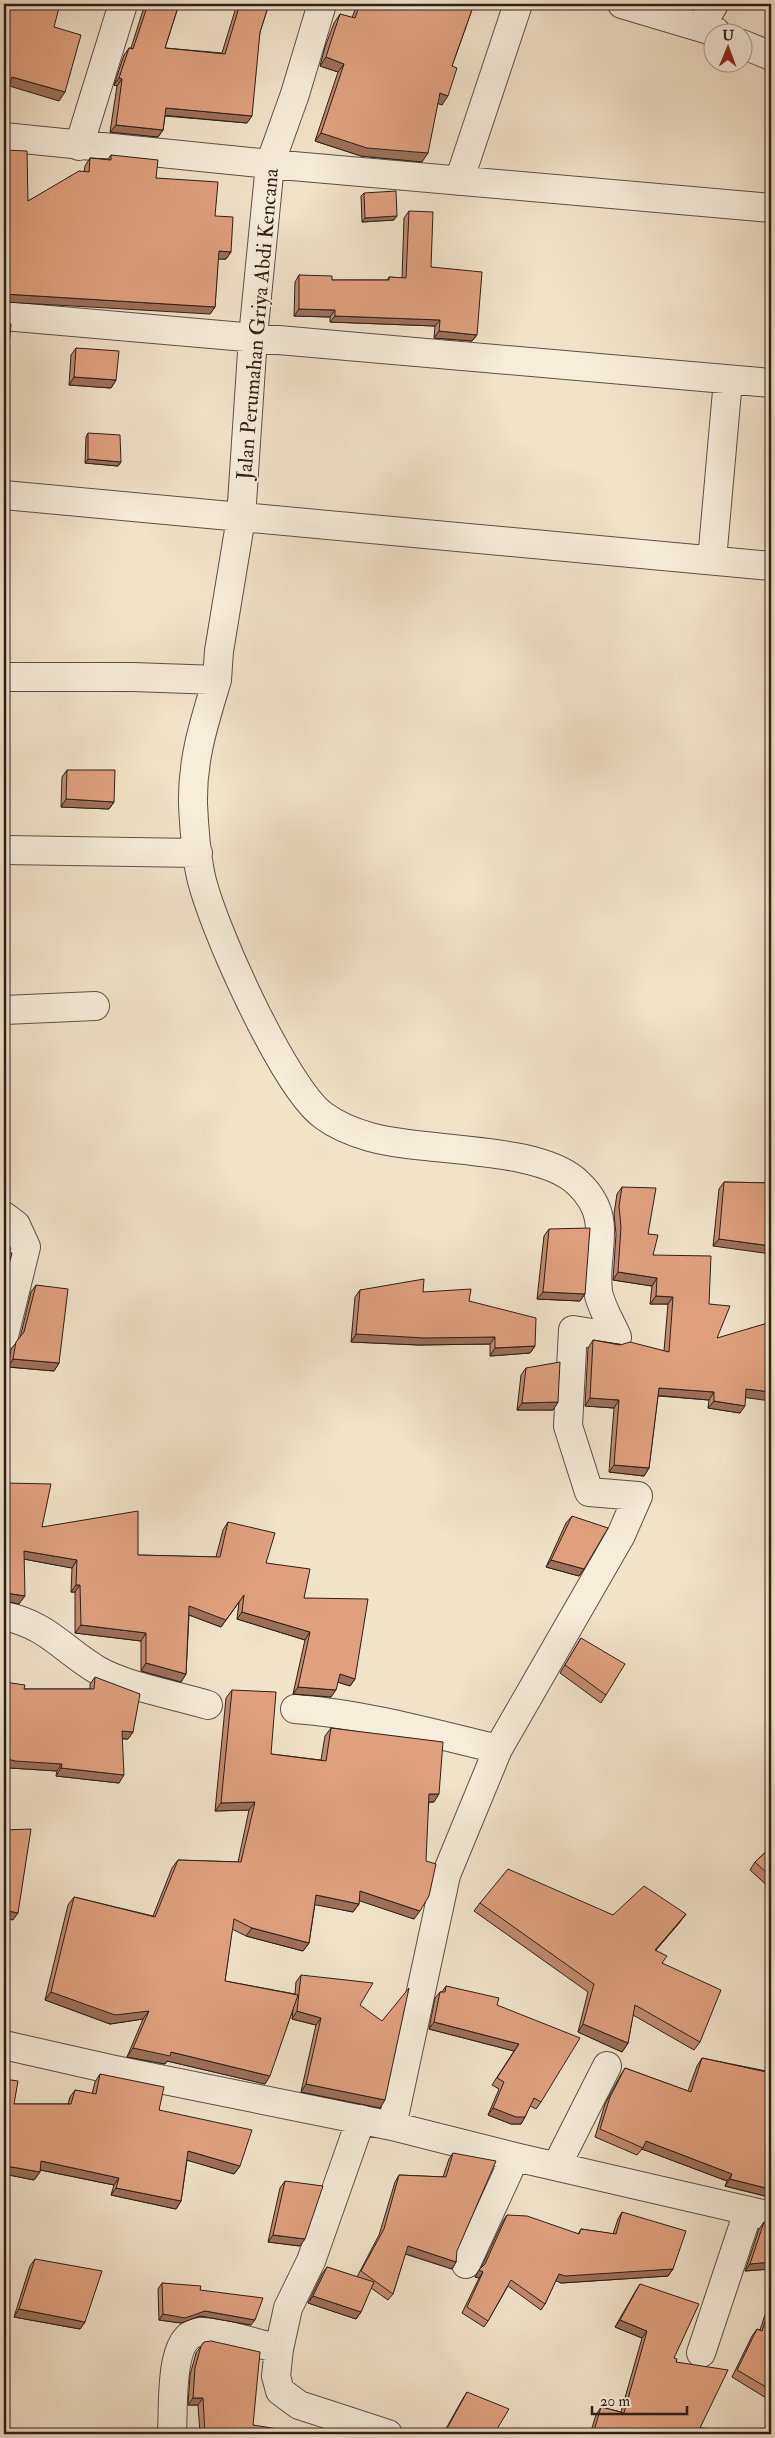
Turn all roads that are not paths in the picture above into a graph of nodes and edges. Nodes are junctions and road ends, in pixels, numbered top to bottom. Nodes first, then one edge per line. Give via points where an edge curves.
1 (123, 4) edge
2 (322, 4) edge
3 (518, 4) edge
4 (622, 4) edge
5 (710, 21) edge
6 (752, 48) edge
7 (771, 56) edge
8 (4, 137) edge
9 (79, 146) junction
10 (270, 164) junction
11 (460, 181) junction
12 (771, 208) edge
13 (4, 316) edge
14 (253, 337) junction
15 (728, 380) junction
16 (771, 384) edge
17 (4, 495) edge
18 (241, 518) junction
19 (712, 560) junction
20 (771, 566) edge
21 (4, 678) edge
22 (217, 680) junction
23 (4, 850) edge
24 (198, 853) junction
25 (95, 1006) dead end
26 (4, 1010) edge
27 (4, 1216) edge
28 (4, 1336) edge
29 (4, 1616) edge
30 (208, 1705) dead end
31 (295, 1709) dead end
32 (498, 1749) junction
33 (4, 2045) edge
34 (608, 2066) dead end
35 (361, 2119) junction
36 (392, 2126) junction
37 (515, 2157) junction
38 (557, 2165) junction
39 (760, 2214) edge
40 (466, 2264) dead end
41 (279, 2349) junction
42 (701, 2353) dead end
43 (172, 2430) dead end
44 (388, 2434) edge

1 - 9 street
2 - 10 street, Jalan Perumahan Griya Abdi Kencana
3 - 11 street
4 - 5 street
6 - 7 street
8 - 9 street
9 - 10 street
10 - 11 street
10 - 14 street, Jalan Perumahan Griya Abdi Kencana
11 - 12 street
13 - 14 street
14 - 15 street
14 - 18 street, Jalan Perumahan Griya Abdi Kencana
15 - 16 street
15 - 19 street
17 - 18 street
18 - 19 street
18 - 22 street, Jalan Perumahan Griya Abdi Kencana
19 - 20 street
21 - 22 street
22 - 24 street, Jalan Perumahan Griya Abdi Kencana via 196,750 193,804
23 - 24 street
24 - 32 street, Jalan Perumahan Griya Abdi Kencana via 200,872 216,922 260,1020 295,1084 324,1116 368,1137 410,1146 516,1157 558,1168 579,1183 596,1204 600,1224 598,1292 617,1337 574,1330 568,1426 589,1492 638,1496 622,1535
25 - 26 street
27 - 28 street via 16,1224 26,1247
29 - 30 street via 50,1634 114,1678
31 - 32 street via 395,1724
32 - 36 street via 446,1875
33 - 35 street
34 - 38 street
35 - 36 street
35 - 41 street via 311,2261 288,2308
36 - 37 street
37 - 38 street
37 - 40 street
38 - 39 street
39 - 42 street
41 - 43 street via 214,2334 190,2334 182,2341 177,2354
41 - 44 street via 276,2376 280,2391 288,2399

